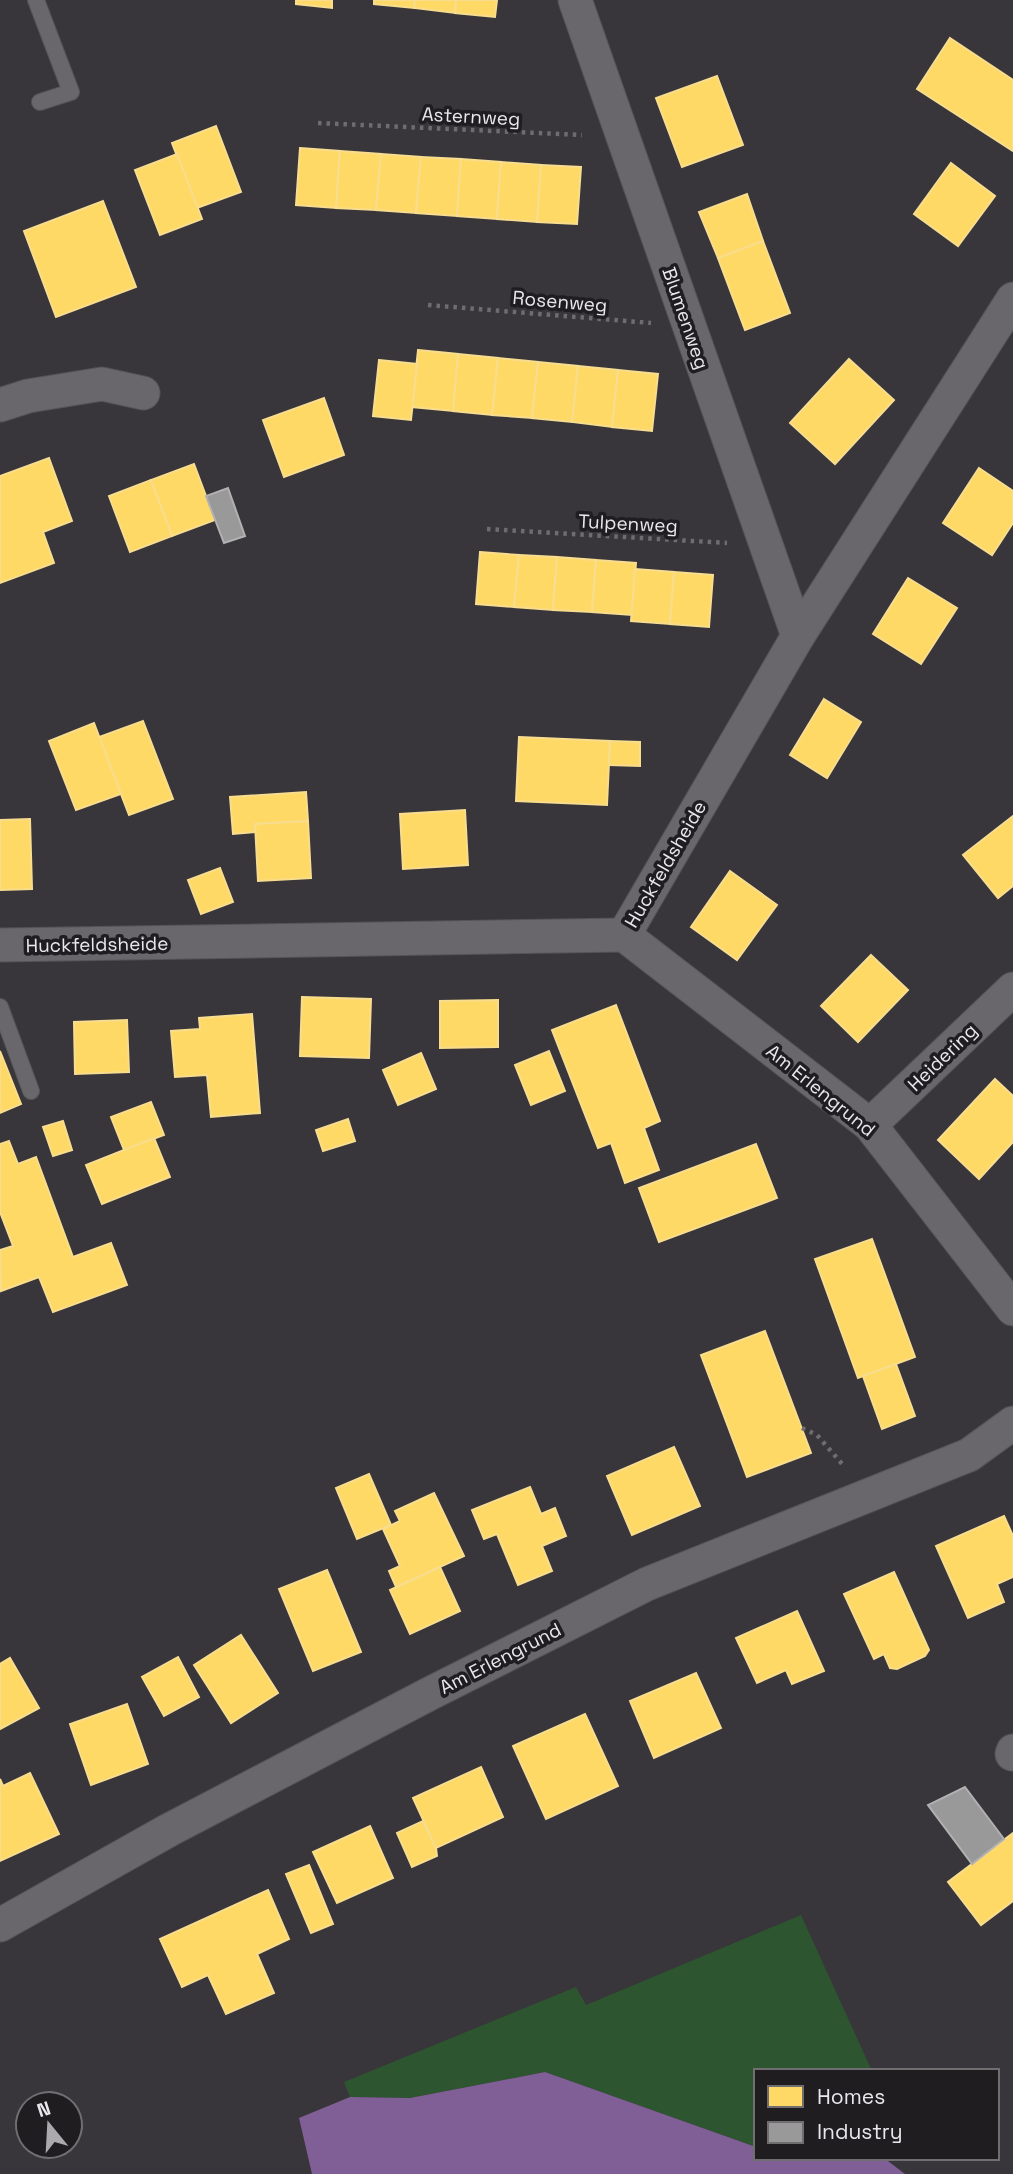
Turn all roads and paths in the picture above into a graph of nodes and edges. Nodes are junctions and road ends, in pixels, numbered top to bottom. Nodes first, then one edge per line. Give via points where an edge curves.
1 (36, 0) edge
2 (575, 0) edge
3 (40, 102) dead end
4 (318, 122) dead end
5 (622, 137) junction
6 (1013, 299) edge
7 (428, 305) dead end
8 (689, 326) junction
9 (142, 393) dead end
10 (0, 405) edge
11 (487, 529) dead end
12 (766, 545) junction
13 (798, 636) junction
14 (624, 935) junction
15 (0, 945) edge
16 (1013, 989) edge
17 (0, 1007) edge
18 (31, 1091) dead end
19 (870, 1125) junction
20 (1013, 1309) edge
21 (1013, 1423) edge
22 (802, 1427) dead end
23 (866, 1496) junction
24 (0, 1925) edge

1 - 3 lane via 71,92
2 - 5 street, Blumenweg
4 - 5 path, Asternweg
5 - 8 street, Blumenweg
6 - 13 street, Huckfeldsheide
7 - 8 path, Rosenweg
8 - 12 street, Blumenweg
9 - 10 street via 102,384
11 - 12 path, Tulpenweg
12 - 13 street, Blumenweg
13 - 14 street, Huckfeldsheide
14 - 15 street, Huckfeldsheide
14 - 19 street, Am Erlengrund
16 - 19 street, Heidering
17 - 18 lane
19 - 20 street, Am Erlengrund
21 - 23 street, Am Erlengrund via 969,1455
22 - 23 path via 836,1455
23 - 24 street, Am Erlengrund via 635,1590 169,1830

